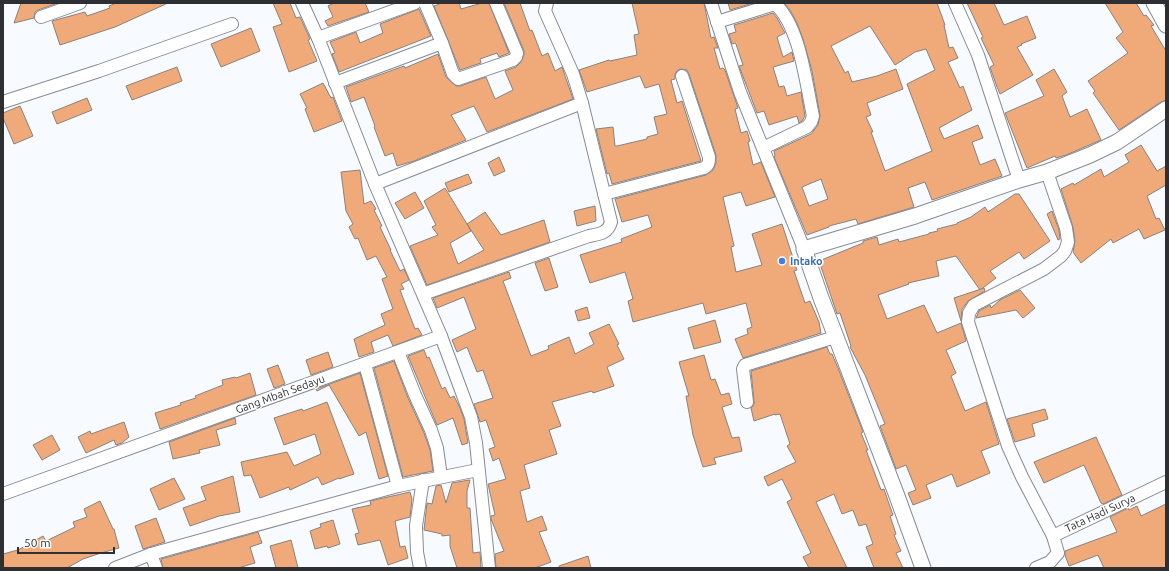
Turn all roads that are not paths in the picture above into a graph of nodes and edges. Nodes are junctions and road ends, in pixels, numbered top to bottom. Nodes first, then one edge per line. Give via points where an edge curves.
1 (80, 3) edge
2 (302, 3) edge
3 (415, 3) edge
4 (425, 3) edge
5 (496, 3) edge
6 (546, 3) edge
7 (711, 3) edge
8 (954, 3) edge
9 (1154, 3) edge
10 (775, 4) edge
11 (41, 17) dead end
12 (717, 22) junction
13 (232, 24) dead end
14 (1166, 24) edge
15 (318, 38) junction
16 (442, 43) junction
17 (682, 76) dead end
18 (335, 83) junction
19 (3, 102) edge
20 (582, 103) junction
21 (1166, 110) edge
22 (763, 148) junction
23 (1047, 172) junction
24 (1019, 180) junction
25 (375, 184) junction
26 (604, 194) junction
27 (804, 249) junction
28 (423, 294) junction
29 (441, 336) junction
30 (835, 336) junction
31 (398, 352) junction
32 (365, 364) junction
33 (747, 402) dead end
34 (478, 470) junction
35 (441, 477) junction
36 (423, 480) junction
37 (1166, 482) edge
38 (398, 486) junction
39 (3, 494) edge
40 (1053, 536) junction
41 (151, 554) junction
42 (114, 568) edge
43 (156, 568) edge
44 (420, 568) edge
45 (489, 568) edge
46 (923, 568) edge
47 (1036, 568) edge

1 - 11 street
2 - 15 street
3 - 15 street
4 - 16 street
5 - 16 street via 517,53 513,60 458,79 453,74
6 - 20 street via 545,11 573,74
7 - 12 street
8 - 24 street via 978,55
9 - 14 street
10 - 12 street
10 - 22 street via 782,10 792,29 813,116 807,127
12 - 22 street via 740,92
13 - 19 street
15 - 18 street
16 - 18 street
17 - 26 street via 709,162 704,168
18 - 25 street
20 - 25 street
20 - 26 street
21 - 23 street via 1117,142
22 - 27 street
23 - 24 street
23 - 40 street via 1066,228 1068,242 1064,251 1044,268 974,305 969,313 968,322 1008,446
24 - 27 street via 915,216
25 - 28 street
26 - 28 street via 611,222 603,233
27 - 30 street
28 - 29 street
29 - 31 street, Gang Mbah Sedayu
29 - 34 street via 471,416
30 - 33 street via 745,365 743,370
30 - 46 street
31 - 32 street, Gang Mbah Sedayu
31 - 35 street via 431,430
32 - 38 street
32 - 39 street, Gang Mbah Sedayu
34 - 35 street
34 - 45 street
35 - 36 street
36 - 38 street
36 - 44 street via 416,526
37 - 40 street, Tata Hadi Surya
38 - 41 street
40 - 47 street, Tata Hadi Surya via 1058,553 1050,562
41 - 42 street
41 - 43 street

